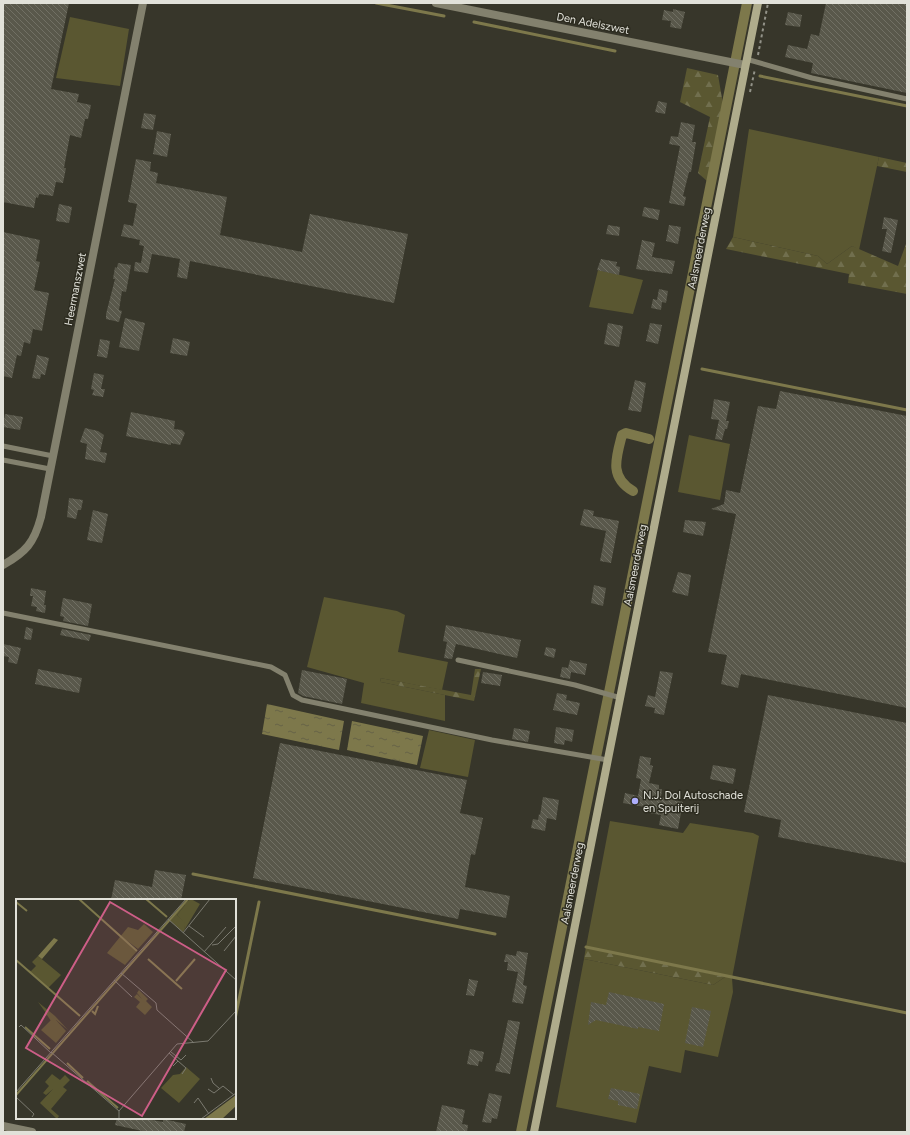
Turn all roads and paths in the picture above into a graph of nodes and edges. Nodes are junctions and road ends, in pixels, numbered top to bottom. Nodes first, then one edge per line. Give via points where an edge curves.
1 (143, 3) edge
2 (436, 3) edge
3 (758, 3) edge
4 (746, 62) junction
5 (907, 99) edge
6 (3, 446) edge
7 (53, 456) junction
8 (3, 460) edge
9 (50, 469) junction
10 (3, 565) edge
11 (3, 613) edge
12 (458, 660) dead end
13 (620, 698) junction
14 (605, 759) junction
15 (3, 1126) edge
16 (32, 1132) edge
17 (534, 1132) edge

1 - 7 street, Heermanszwet
2 - 4 street, Den Adelszwet via 732,62
3 - 4 street, Aalsmeerderweg
4 - 5 lane
4 - 13 street, Aalsmeerderweg
6 - 7 lane
7 - 9 street, Heermanszwet
8 - 9 lane
9 - 10 street, Heermanszwet via 36,535 25,550
11 - 14 lane via 271,667 285,675 293,695 302,700 492,740
12 - 13 lane via 575,685
13 - 14 street, Aalsmeerderweg
14 - 17 street, Aalsmeerderweg
15 - 16 street

